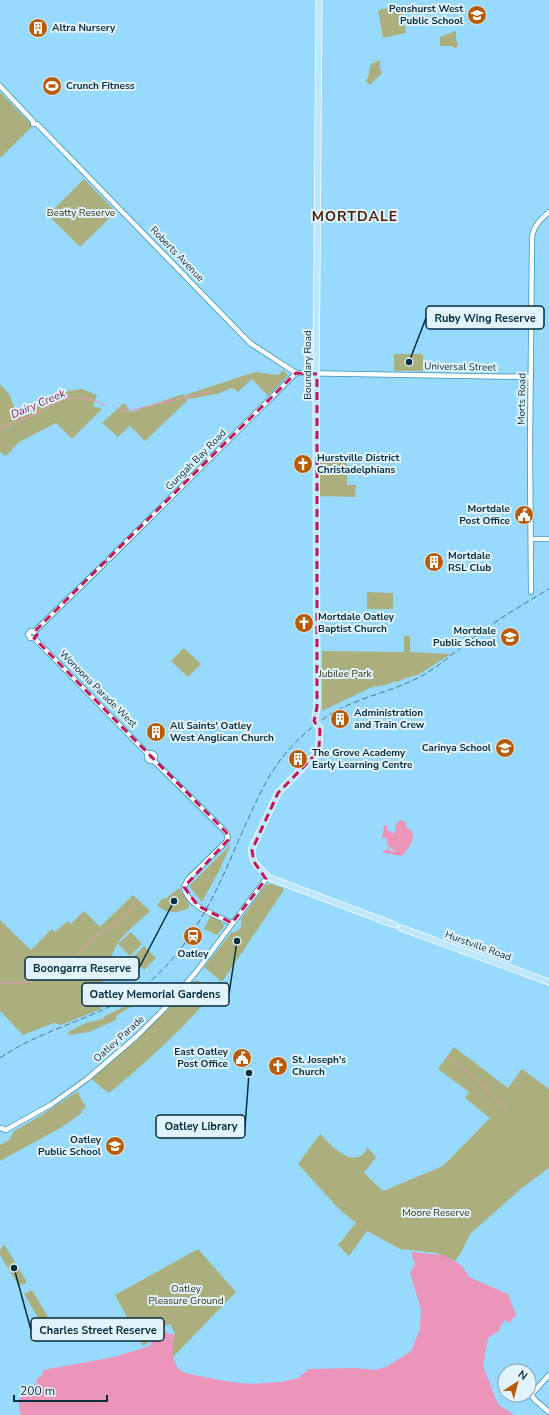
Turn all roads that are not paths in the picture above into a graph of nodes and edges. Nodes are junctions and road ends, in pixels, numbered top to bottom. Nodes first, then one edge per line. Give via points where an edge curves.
1 (319, 0) edge
2 (0, 86) edge
3 (549, 212) edge
4 (296, 373) junction
5 (317, 374) junction
6 (531, 377) junction
7 (531, 538) junction
8 (549, 539) edge
9 (531, 592) dead end
10 (34, 638) joint
11 (320, 729) joint
12 (267, 878) junction
13 (232, 922) junction
14 (549, 982) edge
15 (0, 1128) edge
16 (549, 1375) edge
17 (549, 1412) edge

1 - 5 main road, Boundary Road
2 - 4 street, Roberts Avenue via 250,343
3 - 6 street, Morts Road via 536,225 532,234
4 - 5 street
4 - 10 street, Gungah Bay Road via 109,559 105,558 104,564 34,632
5 - 6 street, Universal Street
5 - 11 main road, Boundary Road, bridge via 315,718
6 - 7 street, Morts Road
7 - 8 street
7 - 9 street, Morts Road
10 - 13 street, Wonoona Parade West via 148,754 148,760 153,760 225,831 228,838 225,843 184,886 188,896 198,906
11 - 12 main road, Hurstville Road via 318,752 278,793 252,848 253,860
12 - 13 street, Oatley Parade
12 - 14 main road, Hurstville Road
13 - 15 street, Oatley Parade via 173,1000 136,1037 92,1075 41,1111 6,1130
16 - 17 street via 531,1394

